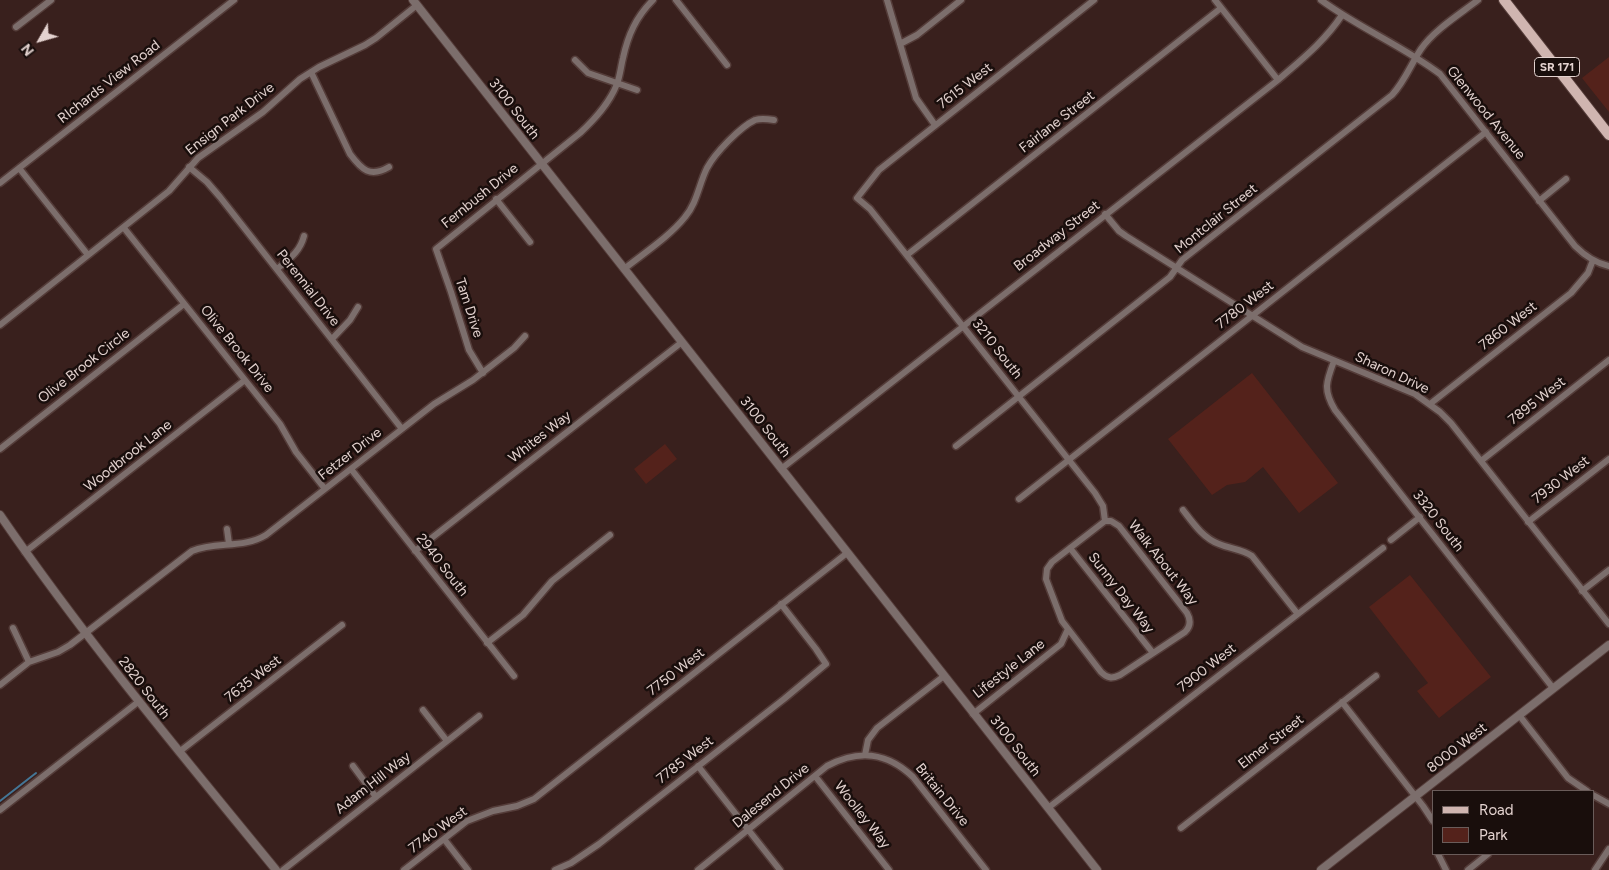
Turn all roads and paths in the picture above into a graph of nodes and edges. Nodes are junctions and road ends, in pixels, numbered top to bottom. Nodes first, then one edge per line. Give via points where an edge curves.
1 (51, 0) edge
2 (234, 0) edge
3 (653, 0) edge
4 (676, 0) edge
5 (887, 0) edge
6 (962, 0) edge
7 (1094, 0) edge
8 (1215, 0) edge
9 (1321, 0) edge
10 (1478, 0) edge
11 (1504, 0) edge
12 (415, 3) edge
13 (1221, 8) junction
14 (1342, 15) junction
15 (16, 27) dead end
16 (900, 44) junction
17 (1416, 58) junction
18 (575, 60) dead end
19 (727, 65) dead end
20 (311, 72) junction
21 (1278, 80) junction
22 (617, 83) junction
23 (637, 90) dead end
24 (774, 120) dead end
25 (935, 125) junction
26 (1486, 132) junction
27 (1609, 135) edge
28 (541, 164) junction
29 (189, 167) junction
30 (389, 167) dead end
31 (19, 168) junction
32 (1566, 179) dead end
33 (0, 183) edge
34 (858, 198) joint
35 (496, 199) junction
36 (1539, 201) junction
37 (1105, 214) junction
38 (124, 228) junction
39 (304, 236) dead end
40 (530, 242) dead end
41 (436, 249) joint
42 (88, 255) junction
43 (907, 255) junction
44 (1593, 260) junction
45 (1609, 266) edge
46 (1176, 268) junction
47 (276, 269) junction
48 (624, 269) junction
49 (184, 304) junction
50 (358, 307) dead end
51 (1251, 316) junction
52 (0, 325) edge
53 (963, 326) junction
54 (524, 336) dead end
55 (332, 339) junction
56 (682, 342) junction
57 (1609, 360) edge
58 (1334, 361) junction
59 (483, 373) junction
60 (245, 380) junction
61 (1018, 396) junction
62 (1430, 404) junction
63 (402, 429) junction
64 (956, 446) dead end
65 (0, 449) edge
66 (1609, 458) edge
67 (1069, 460) junction
68 (1481, 461) junction
69 (781, 468) junction
70 (351, 469) junction
71 (325, 489) junction
72 (1019, 498) dead end
73 (1183, 510) dead end
74 (0, 515) edge
75 (1420, 518) junction
76 (1108, 521) junction
77 (1528, 522) junction
78 (227, 529) dead end
79 (610, 535) dead end
80 (1391, 540) dead end
81 (229, 544) junction
82 (1070, 548) junction
83 (1383, 548) dead end
84 (415, 551) junction
85 (25, 552) junction
86 (847, 553) junction
87 (1609, 570) edge
88 (1582, 591) junction
89 (781, 604) junction
90 (1297, 613) junction
91 (1609, 624) edge
92 (342, 625) dead end
93 (14, 628) dead end
94 (1068, 629) junction
95 (85, 633) junction
96 (487, 643) junction
97 (1061, 644) junction
98 (1079, 644) junction
99 (1609, 645) edge
100 (1153, 653) junction
101 (29, 662) junction
102 (514, 676) dead end
103 (944, 676) junction
104 (1376, 676) dead end
105 (0, 685) edge
106 (1553, 688) junction
107 (138, 702) junction
108 (1342, 702) junction
109 (423, 710) dead end
110 (973, 714) junction
111 (1519, 715) junction
112 (479, 716) dead end
113 (447, 741) junction
114 (179, 752) junction
115 (865, 755) junction
116 (353, 766) dead end
117 (698, 766) junction
118 (815, 776) junction
119 (1586, 790) edge
120 (1415, 796) junction
121 (1594, 796) edge
122 (376, 797) junction
123 (1609, 804) edge
124 (517, 806) joint
125 (1048, 808) junction
126 (0, 810) edge
127 (1432, 820) edge
128 (1181, 828) dead end
129 (749, 830) junction
130 (444, 839) junction
131 (1609, 849) edge
132 (1438, 855) edge
133 (1487, 855) edge
134 (276, 870) edge
135 (283, 870) edge
136 (404, 870) edge
137 (468, 870) edge
138 (554, 870) edge
139 (698, 870) edge
140 (780, 870) edge
141 (889, 870) edge
142 (986, 870) edge
143 (1097, 870) edge
144 (1321, 870) edge
145 (1446, 870) edge
146 (1468, 870) edge
147 (1595, 870) edge

1 - 15 street
2 - 31 street, RIchards View Road
3 - 22 street, Fernbush Drive via 630,31
4 - 19 street
5 - 16 street
6 - 16 street
7 - 25 street, 7615 West
8 - 13 street
9 - 14 street, Glenwood Avenue
10 - 17 street, Montclair Street via 1428,40
11 - 27 main road, SR 171
12 - 20 street, Ensign Park Drive via 376,38
12 - 28 street, 3100 South
13 - 21 street
13 - 43 street, Fairlane Street
14 - 17 street, Glenwood Avenue
14 - 21 street, Broadway Street via 1316,47
16 - 25 street via 916,98
17 - 26 street, Glenwood Avenue via 1440,74
17 - 46 street, Montclair Street via 1392,95
18 - 22 street via 588,73
20 - 29 street, Ensign Park Drive
20 - 30 street via 350,154 358,164 373,173
21 - 37 street, Broadway Street
22 - 23 street
22 - 28 street, Fernbush Drive via 597,116
24 - 48 street via 756,120 724,145 708,168 686,216
25 - 34 street, 7615 West via 879,170
26 - 36 street, Glenwood Avenue
26 - 51 street, 7780 West
28 - 35 street, Fernbush Drive
28 - 48 street, 3100 South
29 - 38 street, Ensign Park Drive via 169,192
29 - 47 street, Perennial Drive via 220,197
31 - 33 street, RIchards View Road
31 - 42 street
32 - 36 street
34 - 43 street, 3210 South
35 - 40 street
35 - 41 street, Fernbush Drive
36 - 44 street, Glenwood Avenue via 1575,246
37 - 46 street, Sharon Drive via 1119,231
37 - 53 street, Broadway Street
38 - 42 street, Ensign Park Drive
38 - 49 street, Olive Brook Drive
39 - 47 street via 297,252
41 - 59 street, Tam Drive via 469,350
42 - 52 street, Ensign Park Drive
43 - 53 street, 3210 South
44 - 45 street, Glenwood Avenue
44 - 62 street, 7860 West via 1571,293
46 - 51 street, Sharon Drive
46 - 61 street, Montclair Street via 1170,277
47 - 55 street, Perennial Drive
48 - 56 street, 3100 South
49 - 60 street, Olive Brook Drive
49 - 65 street, Olive Brook Circle
50 - 55 street
51 - 58 street, Sharon Drive via 1302,347
51 - 67 street, 7780 West
53 - 61 street, 3210 South
53 - 69 street, Broadway Street
54 - 59 street, Fetzer Drive
55 - 63 street, Perennial Drive
56 - 69 street, 3100 South
56 - 84 street, Whites Way
57 - 68 street, 7895 West
58 - 62 street, Sharon Drive via 1415,394
58 - 75 street, 3320 South via 1327,380 1328,399
59 - 63 street, Fetzer Drive via 438,401
60 - 71 street, Olive Brook Drive
60 - 85 street, Woodbrook Lane
61 - 64 street, Montclair Street
61 - 67 street, 3210 South
62 - 68 street, Sharon Drive
63 - 70 street, Fetzer Drive
66 - 77 street, 7930 West
67 - 72 street, 7780 West
67 - 76 street, 3210 South via 1099,499
68 - 77 street, Sharon Drive
69 - 86 street, 3100 South
70 - 71 street, Fetzer Drive
70 - 84 street, 2940 South
71 - 81 street, Fetzer Drive via 259,539
73 - 90 street via 1206,537 1252,556
74 - 85 street, 2820 South
75 - 80 street
75 - 106 street, 3320 South
76 - 82 street
76 - 100 street, Walk About Way via 1119,526 1190,617 1190,625 1185,632
77 - 88 street, Sharon Drive
78 - 81 street
79 - 96 street via 552,581 523,615
81 - 95 street, Fetzer Drive via 214,544 192,551
82 - 94 street via 1052,562 1046,572 1062,621
82 - 100 street, Sunny Day Way
83 - 90 street, 7900 West
84 - 96 street, 2940 South
85 - 95 street, 2820 South
86 - 89 street, 7750 West
86 - 103 street, 3100 South
87 - 88 street
88 - 91 street, Sharon Drive
89 - 117 street, 7785 West via 826,664
89 - 124 street, 7750 West via 534,799
90 - 125 street, 7900 West
92 - 114 street, 7635 West
93 - 101 street
94 - 97 street, Lifestyle Lane
94 - 98 street
95 - 101 street, Fetzer Drive via 58,652
95 - 107 street, 2820 South
96 - 102 street, 2940 South
97 - 98 street, Lifestyle Lane
97 - 110 street, Lifestyle Lane
98 - 100 street via 1101,672 1111,678
99 - 106 street, 8000 West
101 - 105 street, Fetzer Drive
103 - 110 street, 3100 South
103 - 115 street via 877,728 868,740
104 - 108 street, Elmer Street
106 - 111 street, 8000 West
107 - 114 street, 2820 South
107 - 126 street
108 - 120 street
108 - 128 street, Elmer Street
109 - 113 street
110 - 125 street, 3100 South
111 - 119 street via 1568,778
111 - 120 street, 8000 West
112 - 113 street, Adam Hill Way
113 - 122 street, Adam Hill Way
114 - 134 street, 2820 South
115 - 118 street, Dalesend Drive via 839,760
115 - 142 street, Britain Drive via 890,761 913,777
116 - 122 street
117 - 129 street
117 - 138 street, 7785 West via 584,855
118 - 129 street, Dalesend Drive
118 - 141 street, Woolley Way
120 - 127 street
120 - 144 street, 8000 West
121 - 123 street
122 - 135 street, Adam Hill Way
124 - 130 street, 7740 West via 467,821
125 - 143 street, 3100 South
129 - 139 street, Dalesend Drive
129 - 140 street
130 - 136 street, 7740 West
130 - 137 street
131 - 147 street
132 - 145 street
133 - 146 street

